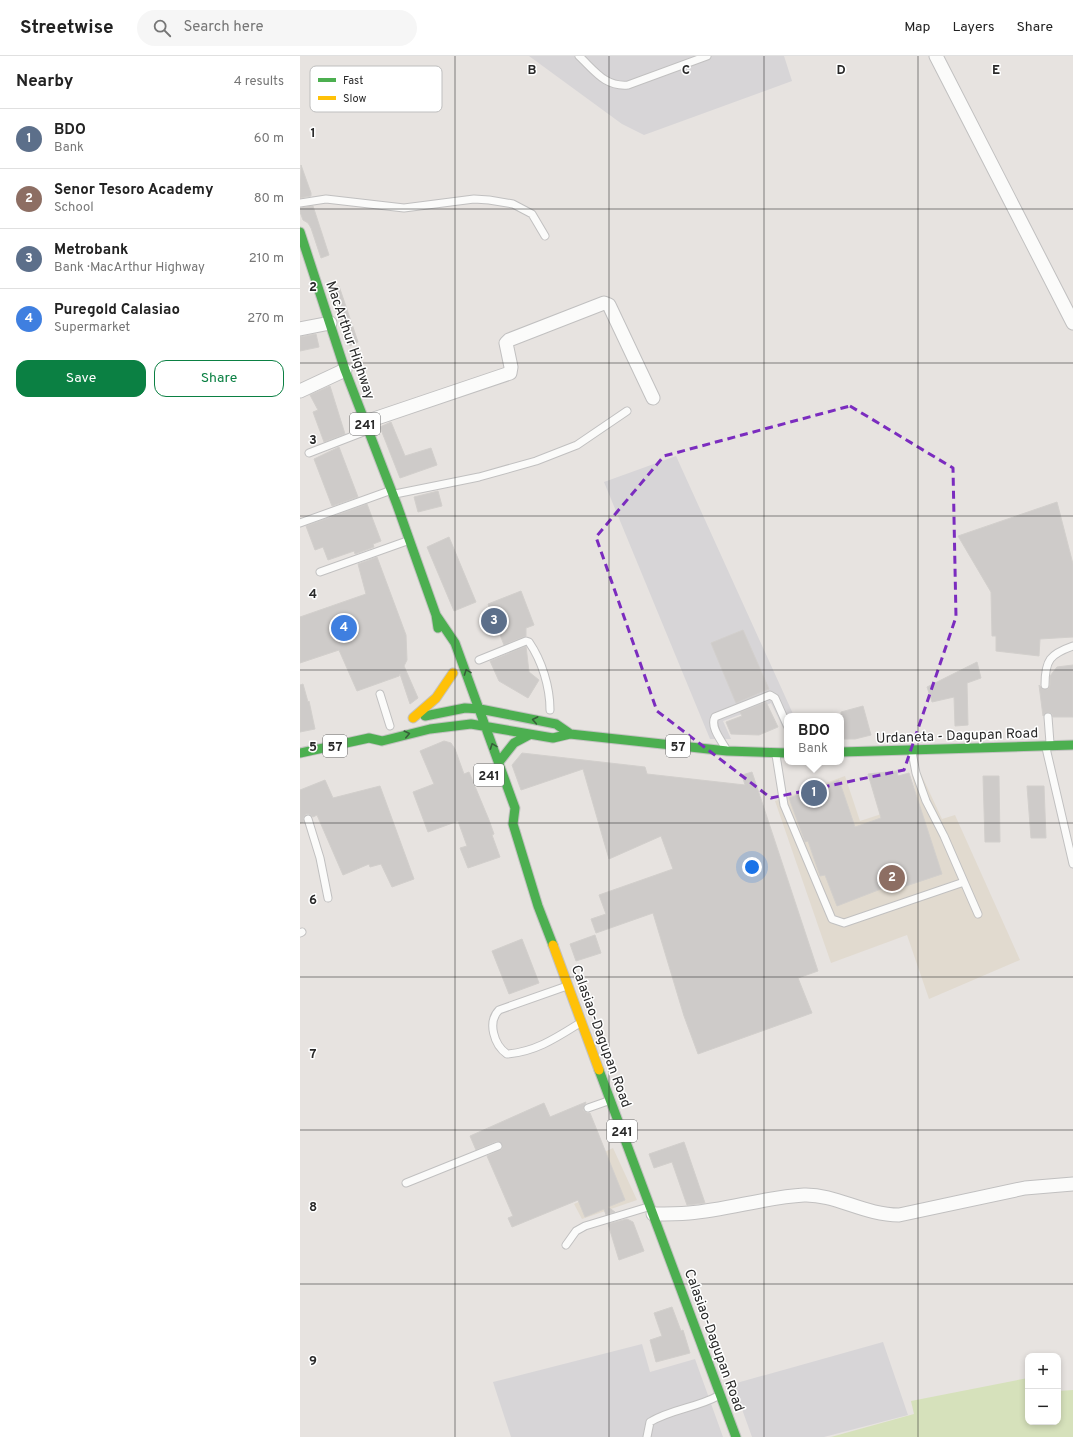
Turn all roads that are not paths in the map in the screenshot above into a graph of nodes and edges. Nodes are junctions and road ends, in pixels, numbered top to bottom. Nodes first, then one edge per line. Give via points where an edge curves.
1 (579, 56) edge
2 (707, 56) edge
3 (936, 56) edge
4 (300, 203) edge
5 (300, 232) edge
6 (544, 236) dead end
7 (330, 323) junction
8 (1073, 323) edge
9 (300, 329) edge
10 (345, 370) junction
11 (300, 391) edge
12 (653, 398) dead end
13 (627, 410) dead end
14 (366, 426) junction
15 (309, 453) dead end
16 (392, 492) junction
17 (300, 523) edge
18 (409, 540) junction
19 (320, 572) dead end
20 (436, 614) junction
21 (441, 640) dead end
22 (1073, 646) edge
23 (479, 660) dead end
24 (1045, 685) dead end
25 (458, 687) dead end
26 (380, 694) dead end
27 (463, 704) junction
28 (480, 709) junction
29 (550, 710) dead end
30 (1048, 717) dead end
31 (784, 718) edge
32 (400, 723) junction
33 (486, 726) junction
34 (473, 727) junction
35 (570, 734) junction
36 (529, 735) junction
37 (369, 738) junction
38 (1073, 745) edge
39 (1048, 746) junction
40 (911, 750) junction
41 (727, 751) junction
42 (776, 752) junction
43 (844, 752) edge
44 (300, 753) edge
45 (784, 753) edge
46 (499, 762) junction
47 (506, 815) dead end
48 (308, 820) dead end
49 (513, 824) junction
50 (1073, 864) edge
51 (964, 882) junction
52 (328, 898) dead end
53 (978, 914) dead end
54 (568, 986) junction
55 (582, 1022) junction
56 (611, 1100) junction
57 (588, 1108) dead end
58 (498, 1146) dead end
59 (406, 1183) dead end
60 (1073, 1184) edge
61 (651, 1210) junction
62 (566, 1245) dead end
63 (720, 1395) junction
64 (647, 1437) edge
65 (736, 1437) edge

1 - 2 lane via 608,83 617,86 628,85
3 - 8 street
4 - 6 lane via 326,199 404,208 489,200 513,204 532,214
5 - 7 main road, MacArthur Highway / 241
7 - 9 street
7 - 10 main road, MacArthur Highway / 241
10 - 11 street
10 - 14 main road, MacArthur Highway / 241
12 - 14 street via 608,305 604,303 509,340 506,343 510,373
13 - 16 lane via 577,445 536,461 479,478
14 - 15 lane
14 - 16 main road, MacArthur Highway / 241
16 - 17 lane
16 - 18 main road, MacArthur Highway / 241
18 - 19 lane
18 - 20 main road, MacArthur Highway / 241
20 - 21 main road, MacArthur Highway / 241
28 -> 20 main road, MacArthur Highway / 241 via 455,643
22 - 24 lane via 1056,652 1048,662
23 - 29 lane via 529,642 545,678 550,695
25 - 32 main road via 452,670 434,700 424,711
26 - 32 lane
27 - 28 main road, 57
27 - 32 main road, 57
27 - 34 main road
28 - 33 main road, MacArthur Highway / 241
35 -> 28 main road, 57 via 556,724
30 - 39 lane
31 - 41 lane via 775,698 770,695 715,717 714,726
32 - 37 main road, 57 via 378,729
33 - 34 main road, 57
33 - 36 main road, 57
46 -> 33 main road, Calasiao-Dagupan Road / 241
37 -> 34 main road, 57 via 382,740 430,729
35 - 36 main road, 57 via 552,738
35 - 41 main road, 57
36 - 46 main road via 514,743
37 - 44 main road, 57
38 - 39 main road, Urdaneta - Dagupan Road
39 - 40 main road, Urdaneta - Dagupan Road
39 - 50 lane
40 - 43 main road, Urdaneta - Dagupan Road
40 - 51 lane via 926,801
41 - 42 main road, 57
42 - 45 main road, 57
42 - 51 lane via 784,805 832,919 844,923
46 - 49 main road, Calasiao-Dagupan Road / 241 via 514,808
47 - 49 main road, Calasiao-Dagupan Road / 241
48 - 52 lane via 320,858
49 - 54 main road, Calasiao-Dagupan Road / 241 via 538,906
51 - 53 lane
54 - 55 main road, Calasiao-Dagupan Road / 241
54 - 55 lane via 499,1010 493,1021 496,1044 507,1054 523,1053 550,1042
55 - 56 main road, Calasiao-Dagupan Road / 241
56 - 57 lane
56 - 61 main road, Calasiao-Dagupan Road / 241
58 - 59 lane
60 - 61 street via 1025,1188 898,1215 865,1211 820,1196 804,1195 690,1213
61 - 62 lane via 585,1226 576,1231
61 - 63 main road, Calasiao-Dagupan Road / 241
63 - 64 lane via 706,1402 660,1415 650,1422
63 - 65 main road, Calasiao-Dagupan Road / 241

